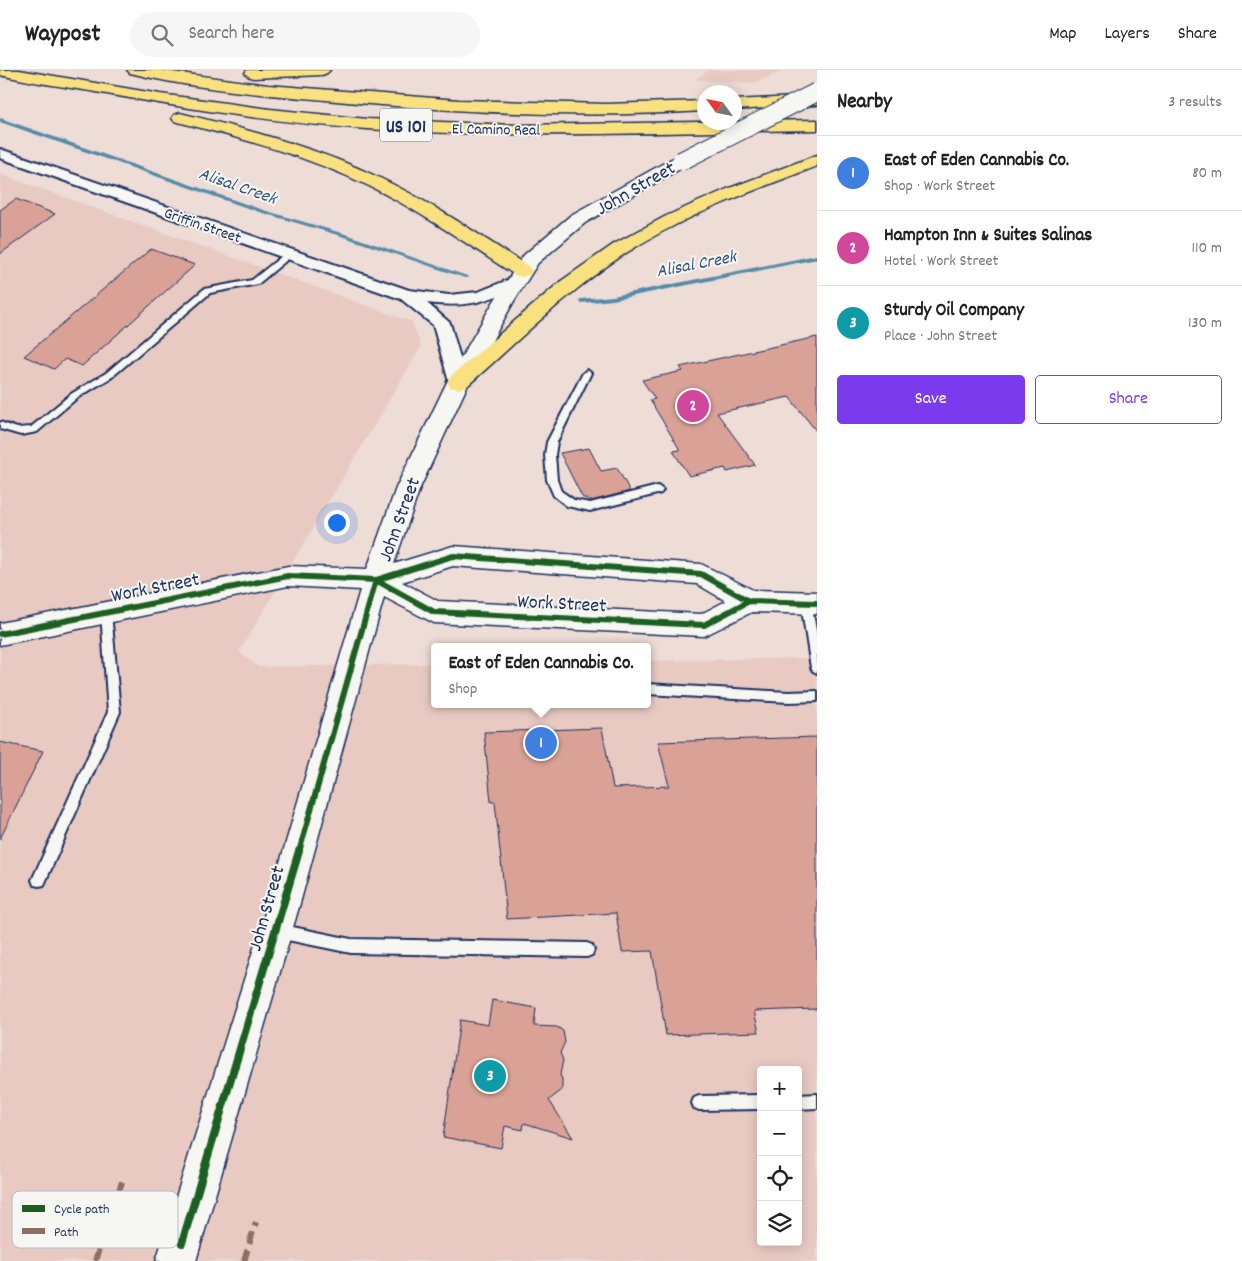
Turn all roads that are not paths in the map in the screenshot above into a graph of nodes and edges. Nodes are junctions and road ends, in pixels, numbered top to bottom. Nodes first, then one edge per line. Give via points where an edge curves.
1 (0, 70) edge
2 (135, 70) edge
3 (202, 70) edge
4 (322, 70) edge
5 (36, 79) junction
6 (817, 92) edge
7 (817, 101) edge
8 (742, 105) edge
9 (697, 106) edge
10 (817, 125) edge
11 (0, 153) edge
12 (817, 160) edge
13 (290, 254) junction
14 (518, 277) junction
15 (407, 295) junction
16 (587, 372) dead end
17 (458, 382) junction
18 (0, 425) edge
19 (658, 490) dead end
20 (376, 580) junction
21 (749, 601) junction
22 (811, 603) edge
23 (106, 612) junction
24 (0, 634) edge
25 (817, 668) edge
26 (651, 689) edge
27 (817, 696) edge
28 (39, 880) dead end
29 (276, 930) junction
30 (587, 950) dead end
31 (817, 1101) edge
32 (757, 1102) edge
33 (802, 1102) edge
34 (699, 1103) dead end
35 (176, 1261) edge

1 - 5 highway, El Camino Real / US 101
2 - 9 highway, El Camino Real / US 101 via 240,86 407,102 540,107
3 - 4 highway via 260,73
5 - 10 highway, El Camino Real / US 101 via 270,114 367,124 519,130
5 - 14 highway via 68,91 234,131 321,159 402,196
6 - 14 main road, John Street, bridge via 681,161 578,219 530,259
7 - 8 highway
11 - 13 street, Griffin Street
12 - 17 highway via 732,193 621,248 568,285
13 - 15 street, Griffin Street
13 - 18 lane via 255,282 207,291 109,375 74,396 34,430 13,431
14 - 15 street, Griffin Street via 481,297 449,300
14 - 17 main road, John Street
15 - 17 street, Griffin Street via 441,323
16 - 19 lane via 552,442 552,480 557,493 571,503 590,507
17 - 20 main road, John Street via 408,488
20 - 21 main road, Work Street via 453,556 701,574
20 - 21 main road, Work Street via 434,612 704,626
20 - 23 main road, Work Street via 288,576
20 - 29 main road, John Street
21 - 22 main road, Work Street
22 - 25 lane
23 - 24 main road, Work Street
23 - 28 lane via 114,712
26 - 27 lane via 789,698
29 - 30 lane via 351,946
29 - 35 main road, John Street
31 - 33 lane
32 - 34 lane

